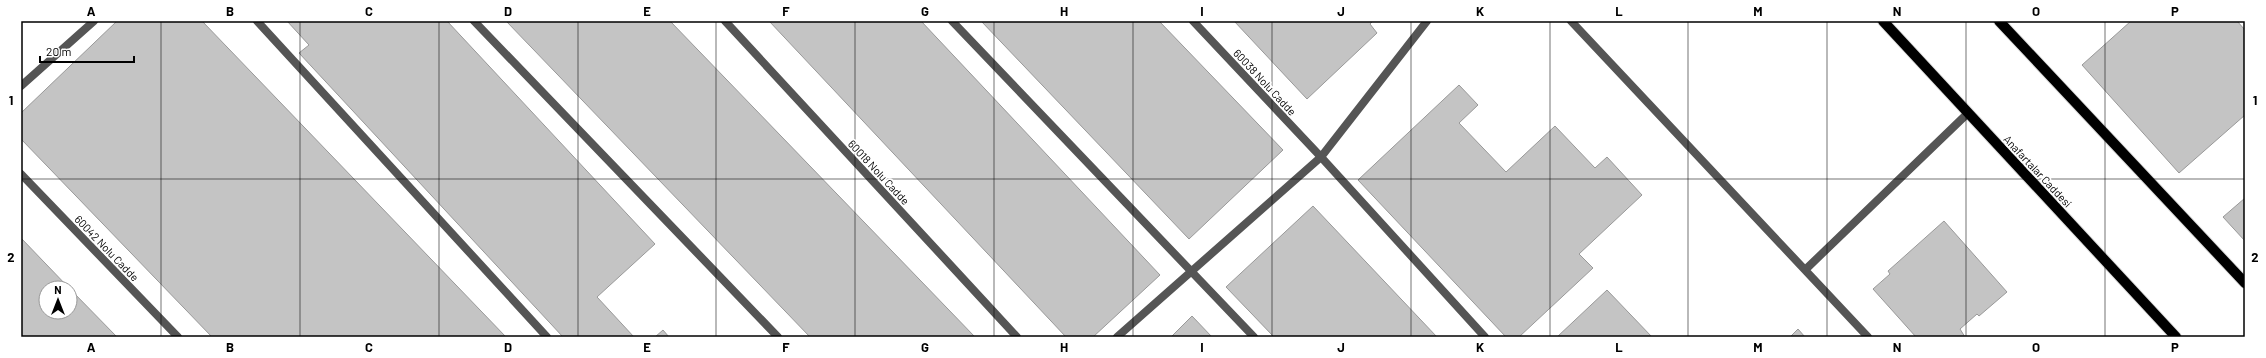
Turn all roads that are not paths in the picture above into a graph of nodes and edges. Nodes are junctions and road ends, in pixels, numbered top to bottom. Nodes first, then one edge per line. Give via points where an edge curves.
1 (94, 21) edge
2 (257, 21) edge
3 (474, 21) edge
4 (724, 21) edge
5 (952, 21) edge
6 (1193, 21) edge
7 (1427, 21) edge
8 (1571, 21) edge
9 (1883, 21) edge
10 (1999, 21) edge
11 (21, 86) edge
12 (1968, 113) junction
13 (1321, 157) junction
14 (21, 174) edge
15 (1805, 270) junction
16 (1192, 271) junction
17 (2245, 283) edge
18 (178, 337) edge
19 (547, 337) edge
20 (778, 337) edge
21 (1017, 337) edge
22 (1117, 337) edge
23 (1254, 337) edge
24 (1485, 337) edge
25 (1868, 337) edge
26 (2176, 337) edge

1 - 11 lane
2 - 19 lane
3 - 20 lane
4 - 21 lane, 60018 Nolu Cadde
5 - 16 lane
6 - 13 lane, 60038 Nolu Cadde
7 - 13 lane
8 - 15 lane
9 - 12 main road, Anafartalar Caddesi
10 - 17 main road
12 - 15 lane
12 - 26 main road, Anafartalar Caddesi
13 - 16 lane
13 - 24 lane, 60038 Nolu Cadde
14 - 18 lane, 60042 Nolu Cadde
15 - 25 lane
16 - 22 lane
16 - 23 lane

